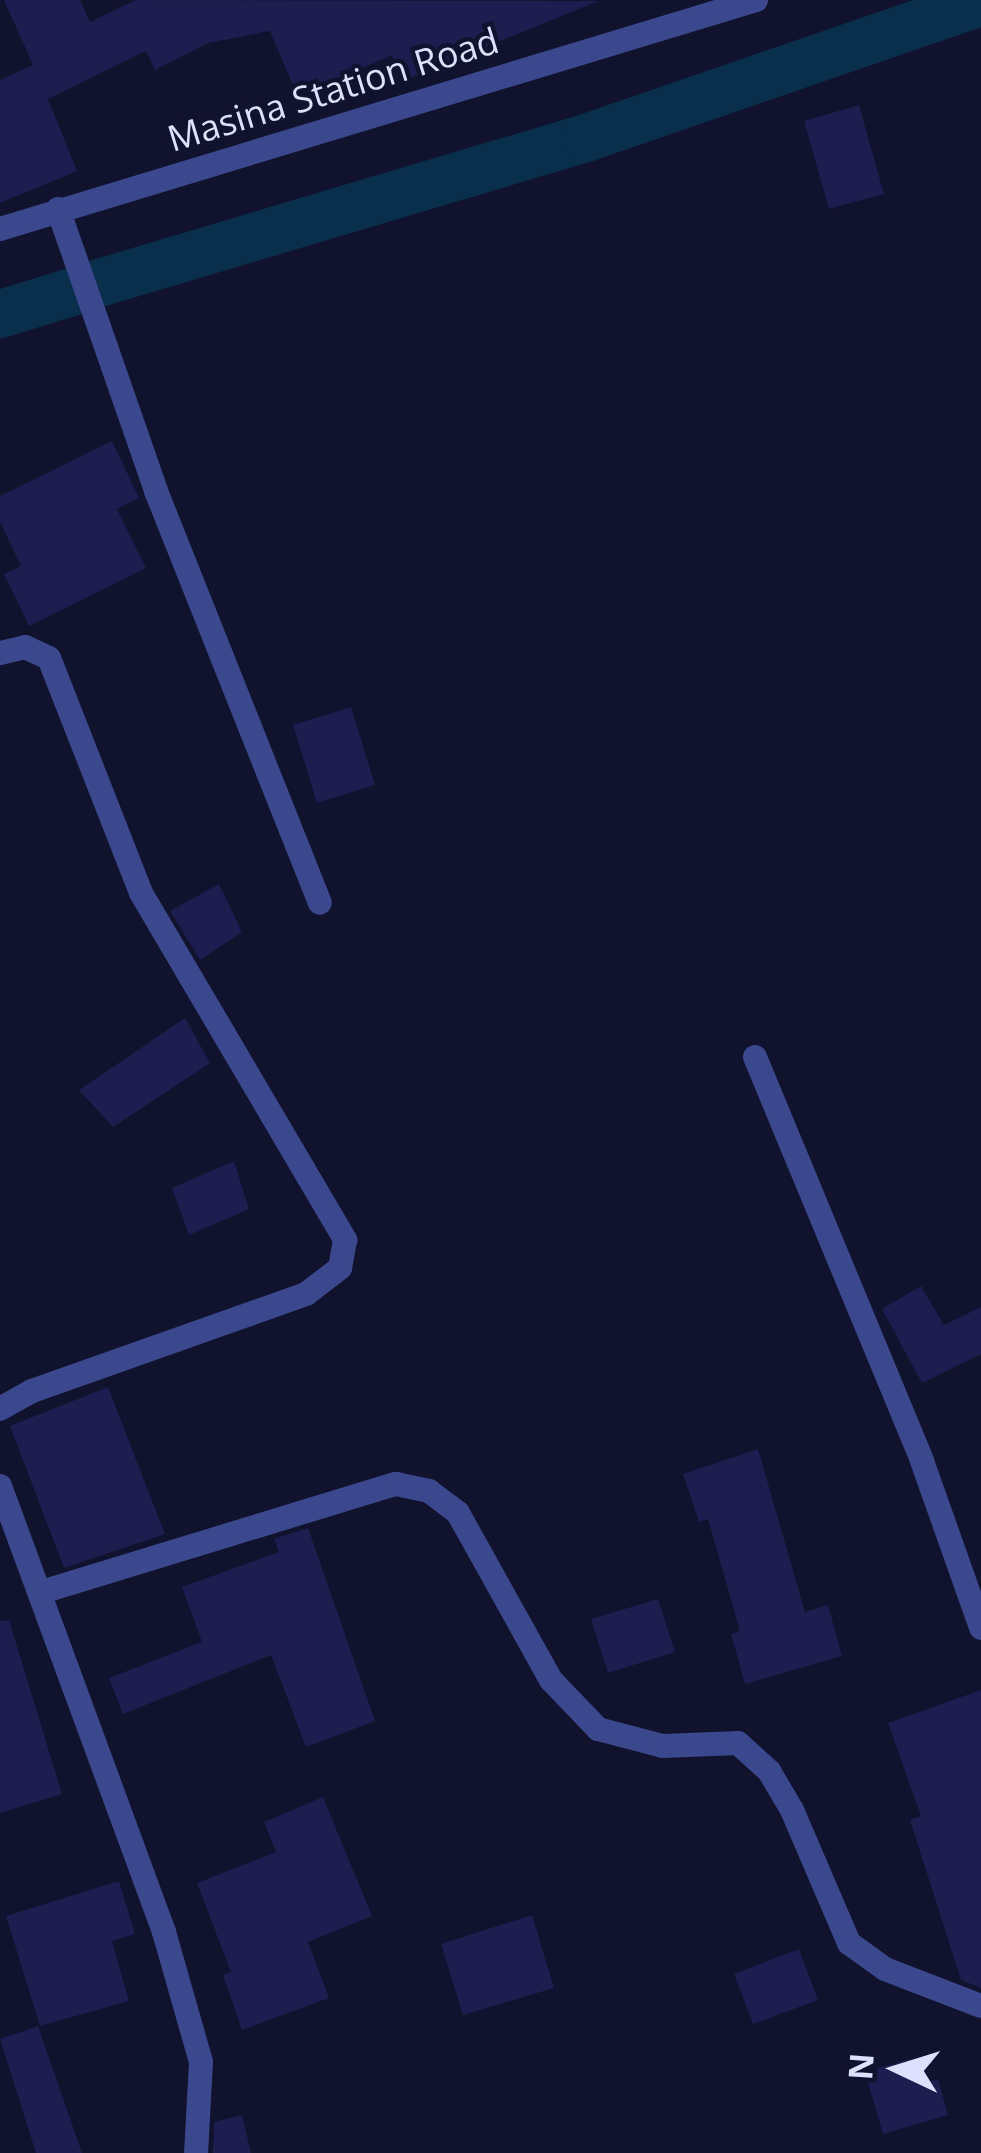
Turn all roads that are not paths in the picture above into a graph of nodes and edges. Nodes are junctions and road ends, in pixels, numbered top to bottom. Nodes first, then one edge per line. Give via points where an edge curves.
1 (756, 0) edge
2 (58, 209) junction
3 (0, 230) edge
4 (0, 652) edge
5 (320, 903) dead end
6 (754, 1057) dead end
7 (0, 1409) edge
8 (0, 1486) edge
9 (45, 1591) junction
10 (981, 1628) edge
11 (981, 2006) edge
12 (196, 2153) edge

1 - 2 street, Masina Station Road
2 - 3 street, Masina Station Road
2 - 5 street via 156,491
4 - 7 street via 25,647 49,658 141,893 345,1240 340,1268 306,1294 32,1390
6 - 10 street via 922,1461
8 - 9 street
9 - 11 street via 396,1484 429,1491 458,1513 551,1680 598,1729 663,1746 738,1743 770,1771 792,1810 848,1943 885,1969
9 - 12 street via 121,1801 201,2062

